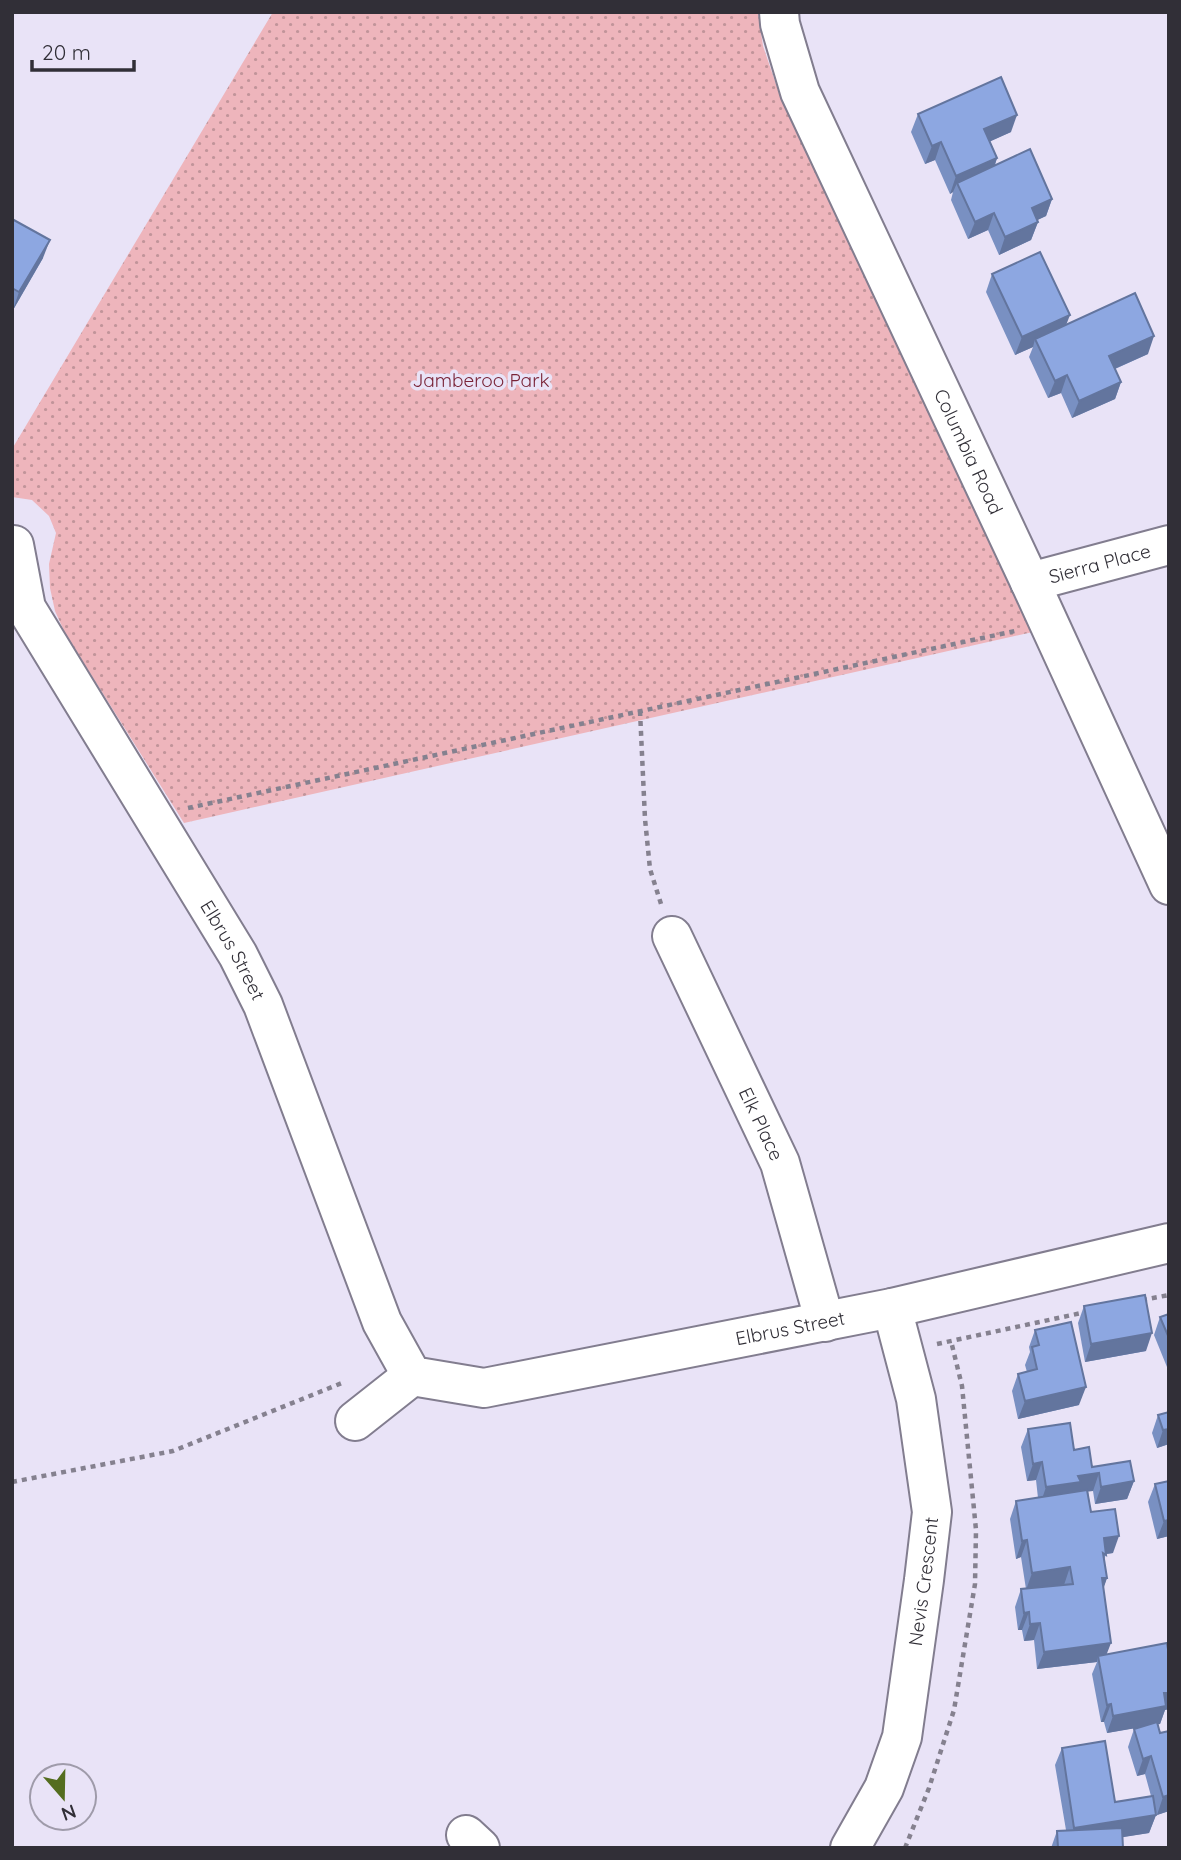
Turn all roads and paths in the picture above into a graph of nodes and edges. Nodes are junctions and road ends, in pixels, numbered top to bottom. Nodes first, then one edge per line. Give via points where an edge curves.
1 (779, 12) edge
2 (14, 545) edge
3 (1169, 545) edge
4 (1030, 582) junction
5 (1049, 624) junction
6 (640, 711) junction
7 (153, 815) junction
8 (1169, 884) edge
9 (672, 936) joint
10 (1169, 1243) edge
11 (1169, 1295) edge
12 (1142, 1300) edge
13 (892, 1308) junction
14 (1087, 1312) edge
15 (825, 1322) junction
16 (903, 1351) junction
17 (412, 1376) junction
18 (346, 1381) dead end
19 (355, 1421) dead end
20 (12, 1482) edge
21 (850, 1848) edge

1 - 4 street, Columbia Road via 800,92
2 - 7 street, Elbrus Street via 26,608
3 - 4 street, Sierra Place
4 - 5 street, Columbia Road
5 - 6 path
5 - 8 street, Columbia Road
6 - 7 path
6 - 9 path via 650,869
7 - 17 street, Elbrus Street via 238,955 262,1005 382,1322
9 - 15 street, Elk Place via 780,1163
10 - 13 street, Elbrus Street
11 - 12 path
13 - 15 street, Elbrus Street
13 - 16 street, Nevis Crescent
14 - 16 path
15 - 17 street, Elbrus Street via 484,1388
16 - 21 street, Nevis Crescent via 916,1399 932,1512 925,1580 902,1737 884,1787
17 - 19 street
18 - 20 path via 173,1451

